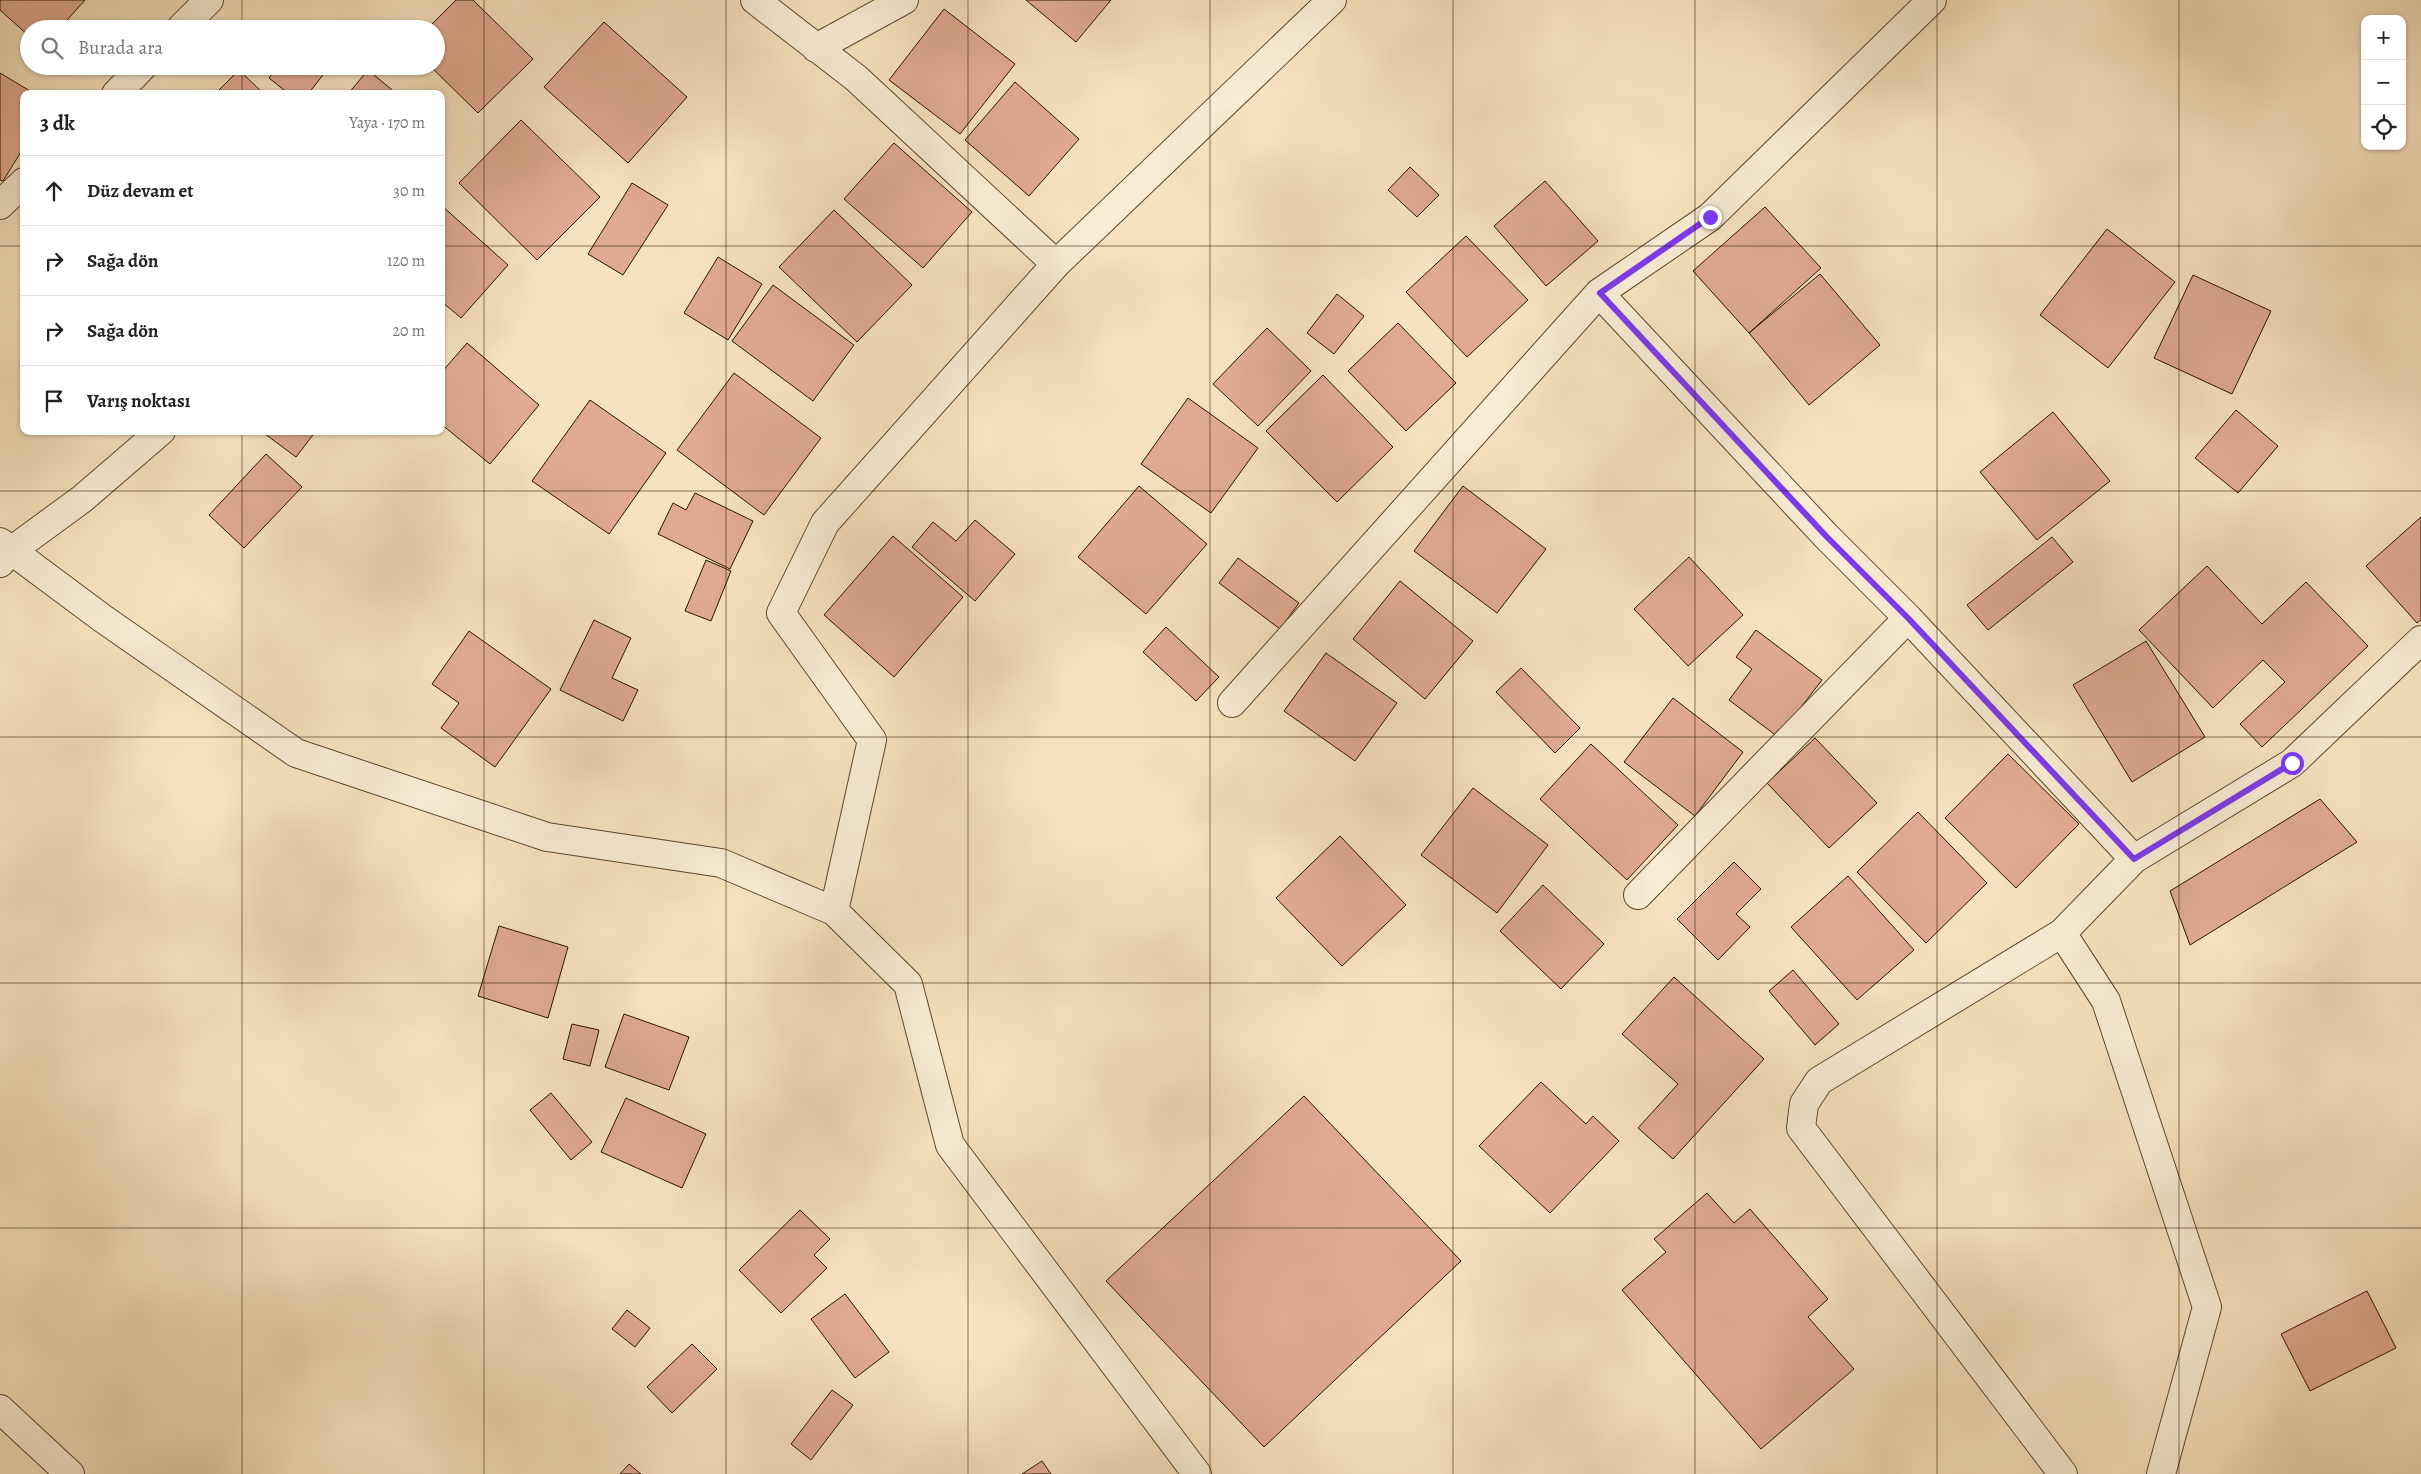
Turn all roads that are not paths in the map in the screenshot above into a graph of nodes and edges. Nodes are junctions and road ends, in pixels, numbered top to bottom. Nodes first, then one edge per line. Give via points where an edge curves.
1 (209, 0) edge
2 (755, 0) edge
3 (904, 0) edge
4 (1332, 0) edge
5 (1932, 0) edge
6 (189, 20) edge
7 (816, 48) junction
8 (134, 75) edge
9 (120, 90) edge
10 (20, 186) edge
11 (0, 205) edge
12 (1056, 264) junction
13 (1600, 293) junction
14 (156, 435) edge
15 (4, 552) edge
16 (1908, 618) junction
17 (2421, 640) edge
18 (1232, 703) dead end
19 (2134, 859) junction
20 (1638, 895) dead end
21 (834, 911) junction
22 (2062, 933) junction
23 (0, 1409) edge
24 (70, 1474) edge
25 (1197, 1474) edge
26 (2063, 1474) edge
27 (2162, 1474) edge

1 - 6 street
2 - 7 street
3 - 7 street
4 - 12 street
5 - 13 street via 1710,217
7 - 12 street via 856,78
8 - 9 street
10 - 11 street
12 - 21 street via 825,522 781,613 872,740
13 - 16 street via 1826,536
13 - 18 street
14 - 15 street via 82,499
15 - 21 street via 296,753 547,837 721,863
16 - 19 street
16 - 20 street
17 - 19 street via 2292,763
19 - 22 street
21 - 25 street via 908,984 950,1145
22 - 26 street via 1818,1081 1804,1104 1801,1128
22 - 27 street via 2106,1001 2207,1307
23 - 24 street

